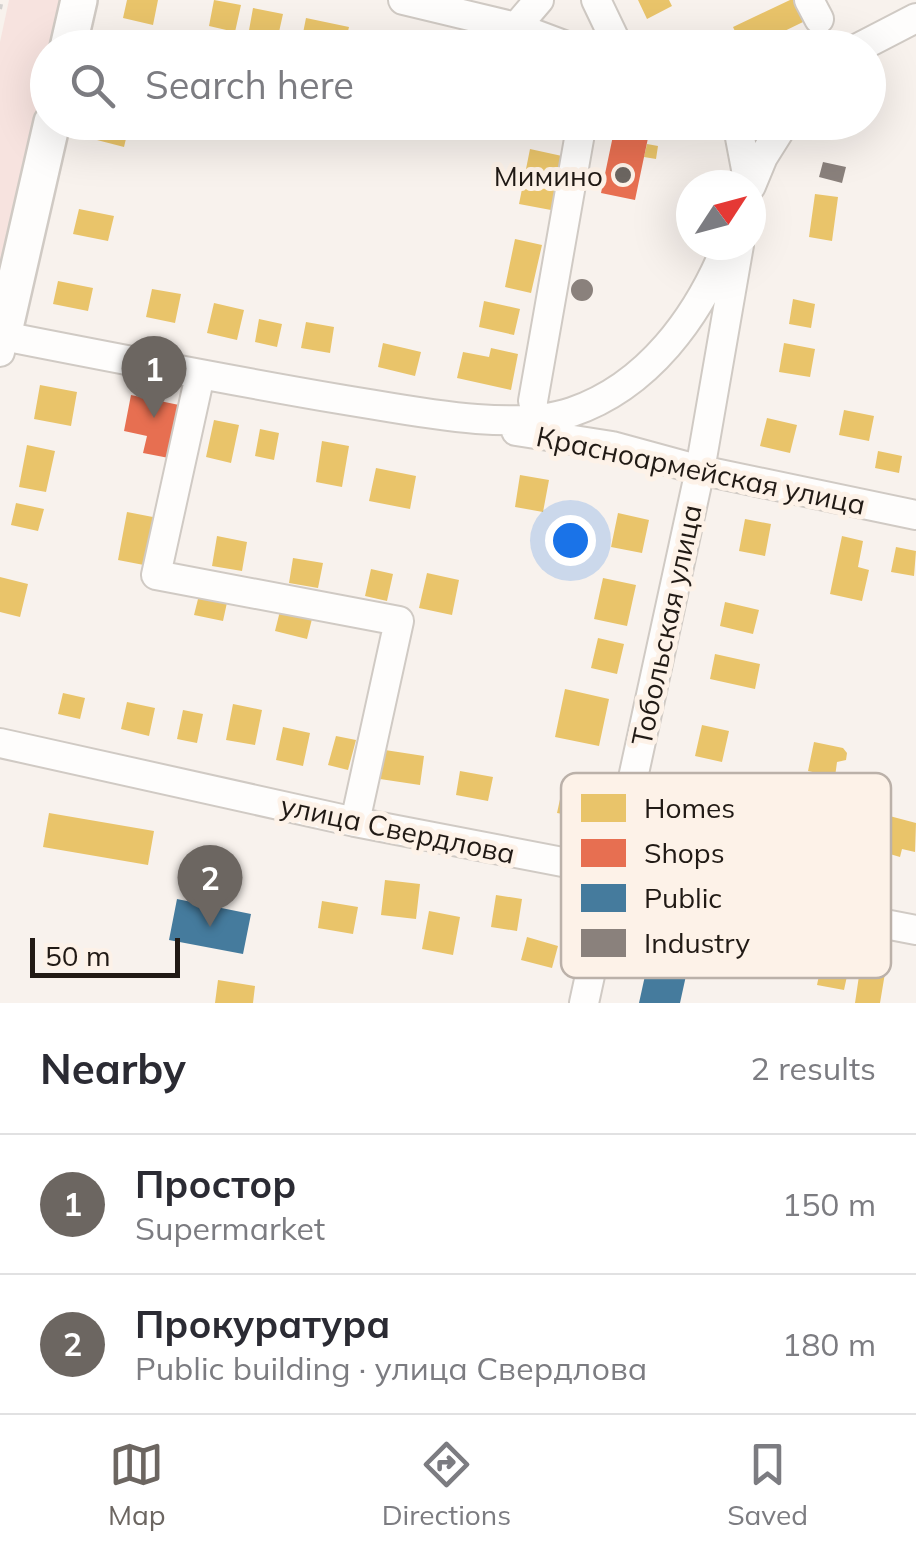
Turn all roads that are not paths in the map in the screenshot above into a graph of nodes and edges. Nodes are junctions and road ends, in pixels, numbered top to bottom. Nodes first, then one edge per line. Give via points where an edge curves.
1 (79, 0) edge
2 (403, 0) edge
3 (539, 0) edge
4 (596, 0) edge
5 (916, 18) edge
6 (516, 26) junction
7 (72, 30) edge
8 (526, 30) edge
9 (610, 30) edge
10 (886, 34) edge
11 (48, 140) edge
12 (579, 140) edge
13 (741, 140) edge
14 (774, 140) edge
15 (747, 170) edge
16 (757, 170) edge
17 (719, 260) edge
18 (736, 260) edge
19 (1, 341) edge
20 (200, 375) junction
21 (533, 400) dead end
22 (368, 404) junction
23 (700, 470) junction
24 (916, 515) edge
25 (0, 743) edge
26 (634, 773) edge
27 (356, 822) junction
28 (561, 862) edge
29 (891, 925) edge
30 (916, 930) edge
31 (590, 978) edge
32 (584, 1003) edge

1 - 7 main road
2 - 6 street
3 - 6 street
4 - 9 street
5 - 10 street
6 - 8 street
11 - 19 main road
12 - 21 street
13 - 15 street
14 - 16 street
17 - 22 street, Красноармейская улица via 680,332 641,374 602,400 536,420
18 - 23 street, Тобольская улица
19 - 20 street, Красноармейская улица
20 - 22 street, Красноармейская улица
20 - 27 street via 156,576 399,621
22 - 23 street, Красноармейская улица via 612,446
23 - 24 street, Красноармейская улица
23 - 26 street, Тобольская улица
25 - 27 street, улица Свердлова
27 - 28 street, улица Свердлова
29 - 30 street, улица Свердлова
31 - 32 street, Тобольская улица

